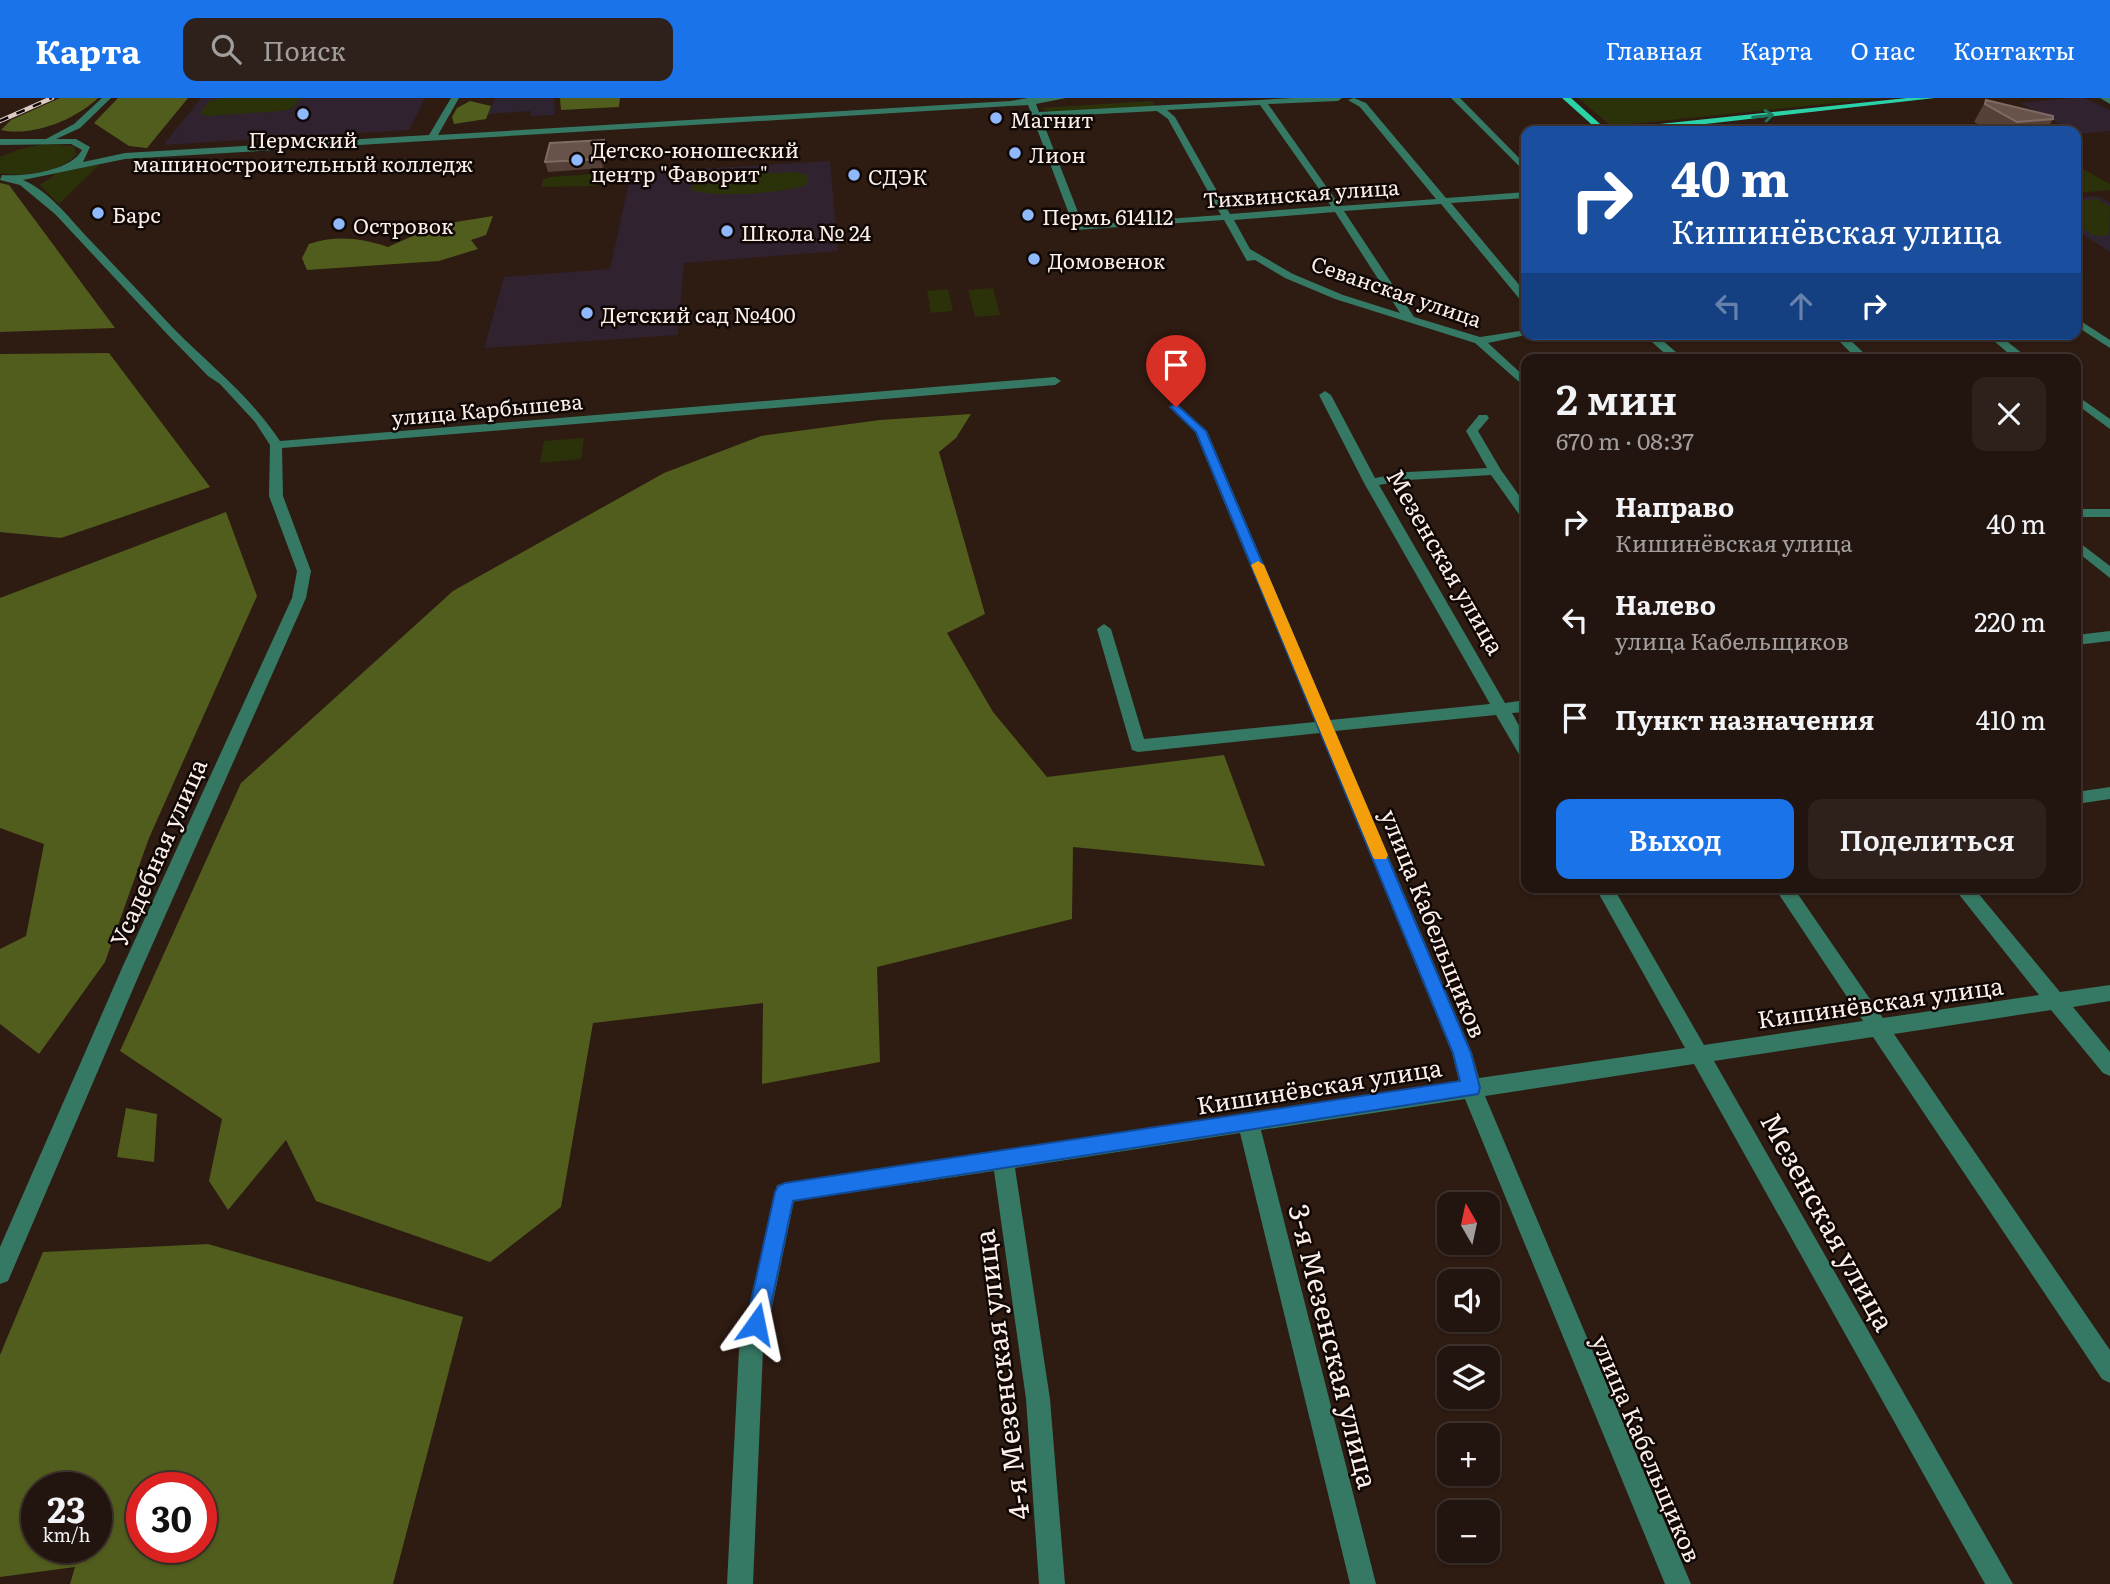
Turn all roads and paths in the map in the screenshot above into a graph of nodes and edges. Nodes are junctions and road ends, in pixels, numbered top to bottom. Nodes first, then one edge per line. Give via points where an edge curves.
1 (107, 98) edge
2 (455, 98) edge
3 (1062, 98) edge
4 (1338, 98) edge
5 (1455, 98) edge
6 (1566, 98) edge
7 (1931, 98) edge
8 (2104, 98) edge
9 (1352, 100) dead end
10 (2110, 101) edge
11 (1262, 102) junction
12 (1033, 105) edge
13 (1161, 110) dead end
14 (77, 126) junction
15 (1598, 126) edge
16 (1669, 126) edge
17 (432, 138) junction
18 (0, 142) edge
19 (33, 143) junction
20 (83, 144) junction
21 (0, 153) edge
22 (125, 156) junction
23 (1521, 165) edge
24 (55, 171) junction
25 (1, 178) edge
26 (32, 190) junction
27 (1521, 195) edge
28 (1445, 201) junction
29 (1337, 208) junction
30 (1226, 216) junction
31 (1245, 250) junction
32 (1253, 262) dead end
33 (1521, 294) edge
34 (1410, 320) junction
35 (2081, 325) edge
36 (1521, 334) edge
37 (1655, 340) edge
38 (1843, 340) edge
39 (1999, 340) edge
40 (1479, 341) junction
41 (2110, 345) edge
42 (1672, 354) edge
43 (1859, 354) edge
44 (2017, 354) edge
45 (1521, 379) edge
46 (1055, 381) dead end
47 (1325, 395) dead end
48 (2081, 403) edge
49 (1176, 407) dead end
50 (1483, 418) dead end
51 (2110, 425) edge
52 (276, 445) junction
53 (1495, 471) junction
54 (1371, 483) junction
55 (1521, 507) edge
56 (2081, 513) edge
57 (2110, 513) edge
58 (2081, 548) edge
59 (2110, 573) edge
60 (1104, 629) dead end
61 (2110, 636) edge
62 (2081, 639) edge
63 (1521, 707) edge
64 (1501, 709) junction
65 (1327, 727) junction
66 (1521, 743) edge
67 (2110, 793) edge
68 (2081, 797) edge
69 (1607, 893) edge
70 (1787, 893) edge
71 (1967, 893) edge
72 (2110, 993) edge
73 (2054, 1001) junction
74 (1878, 1029) junction
75 (1700, 1054) junction
76 (2110, 1067) edge
77 (1471, 1088) junction
78 (1248, 1122) junction
79 (1003, 1159) junction
80 (0, 1273) edge
81 (2110, 1371) edge
82 (740, 1584) edge
83 (1052, 1584) edge
84 (1363, 1584) edge
85 (1678, 1584) edge
86 (2000, 1584) edge

1 - 14 street
2 - 17 street
3 - 12 street
4 - 11 street
5 - 23 street
6 - 15 main road
16 -> 7 main road
8 - 10 street
9 - 28 street via 1363,105
11 - 12 street
11 - 29 street
12 - 17 street
12 - 30 street, Тихвинская улица via 1079,228
13 - 30 street via 1171,117
14 - 19 street
14 - 20 street
17 - 22 street
18 - 19 street
19 - 20 street
19 - 21 street
20 - 22 street
20 - 24 street via 86,154
22 - 24 street
24 - 25 street
24 - 26 street via 33,183
25 - 26 street
26 - 52 street via 224,381
27 - 28 street, Тихвинская улица
28 - 29 street, Тихвинская улица
28 - 33 street
29 - 30 street, Тихвинская улица
29 - 34 street
30 - 31 street
31 - 32 street
31 - 34 street, Севанская улица via 1289,276
34 - 40 street, Севанская улица
35 - 41 street
36 - 40 street
37 - 42 street
38 - 43 street
39 - 44 street
40 - 45 street, Севанская улица
46 - 52 street, улица Карбышева
47 - 54 street, Мезенская улица
48 - 51 street
49 - 65 street, улица Кабельщиков via 1201,431
50 - 53 street via 1472,431
52 - 80 street, Усадебная улица via 276,496 304,571 299,598
53 - 54 street
53 - 55 street
54 - 64 street, Мезенская улица
56 - 57 street
58 - 59 street
60 - 65 street via 1138,746
61 - 62 street
63 - 64 street
64 - 65 street
64 - 66 street, Мезенская улица
65 - 77 street, улица Кабельщиков via 1462,1053
67 - 68 street
69 - 75 street, Мезенская улица
70 - 74 street
71 - 73 street
72 - 73 street, Кишинёвская улица
73 - 74 street, Кишинёвская улица
73 - 76 street
74 - 75 street, Кишинёвская улица
74 - 81 street
75 - 77 street, Кишинёвская улица
75 - 86 street, Мезенская улица
77 - 78 street, Кишинёвская улица
77 - 85 street, улица Кабельщиков
78 - 79 street, Кишинёвская улица
78 - 84 street, 3-я Мезенская улица
79 - 82 street, Кишинёвская улица via 785,1192 751,1350
79 - 83 street, 4-я Мезенская улица via 1038,1399

